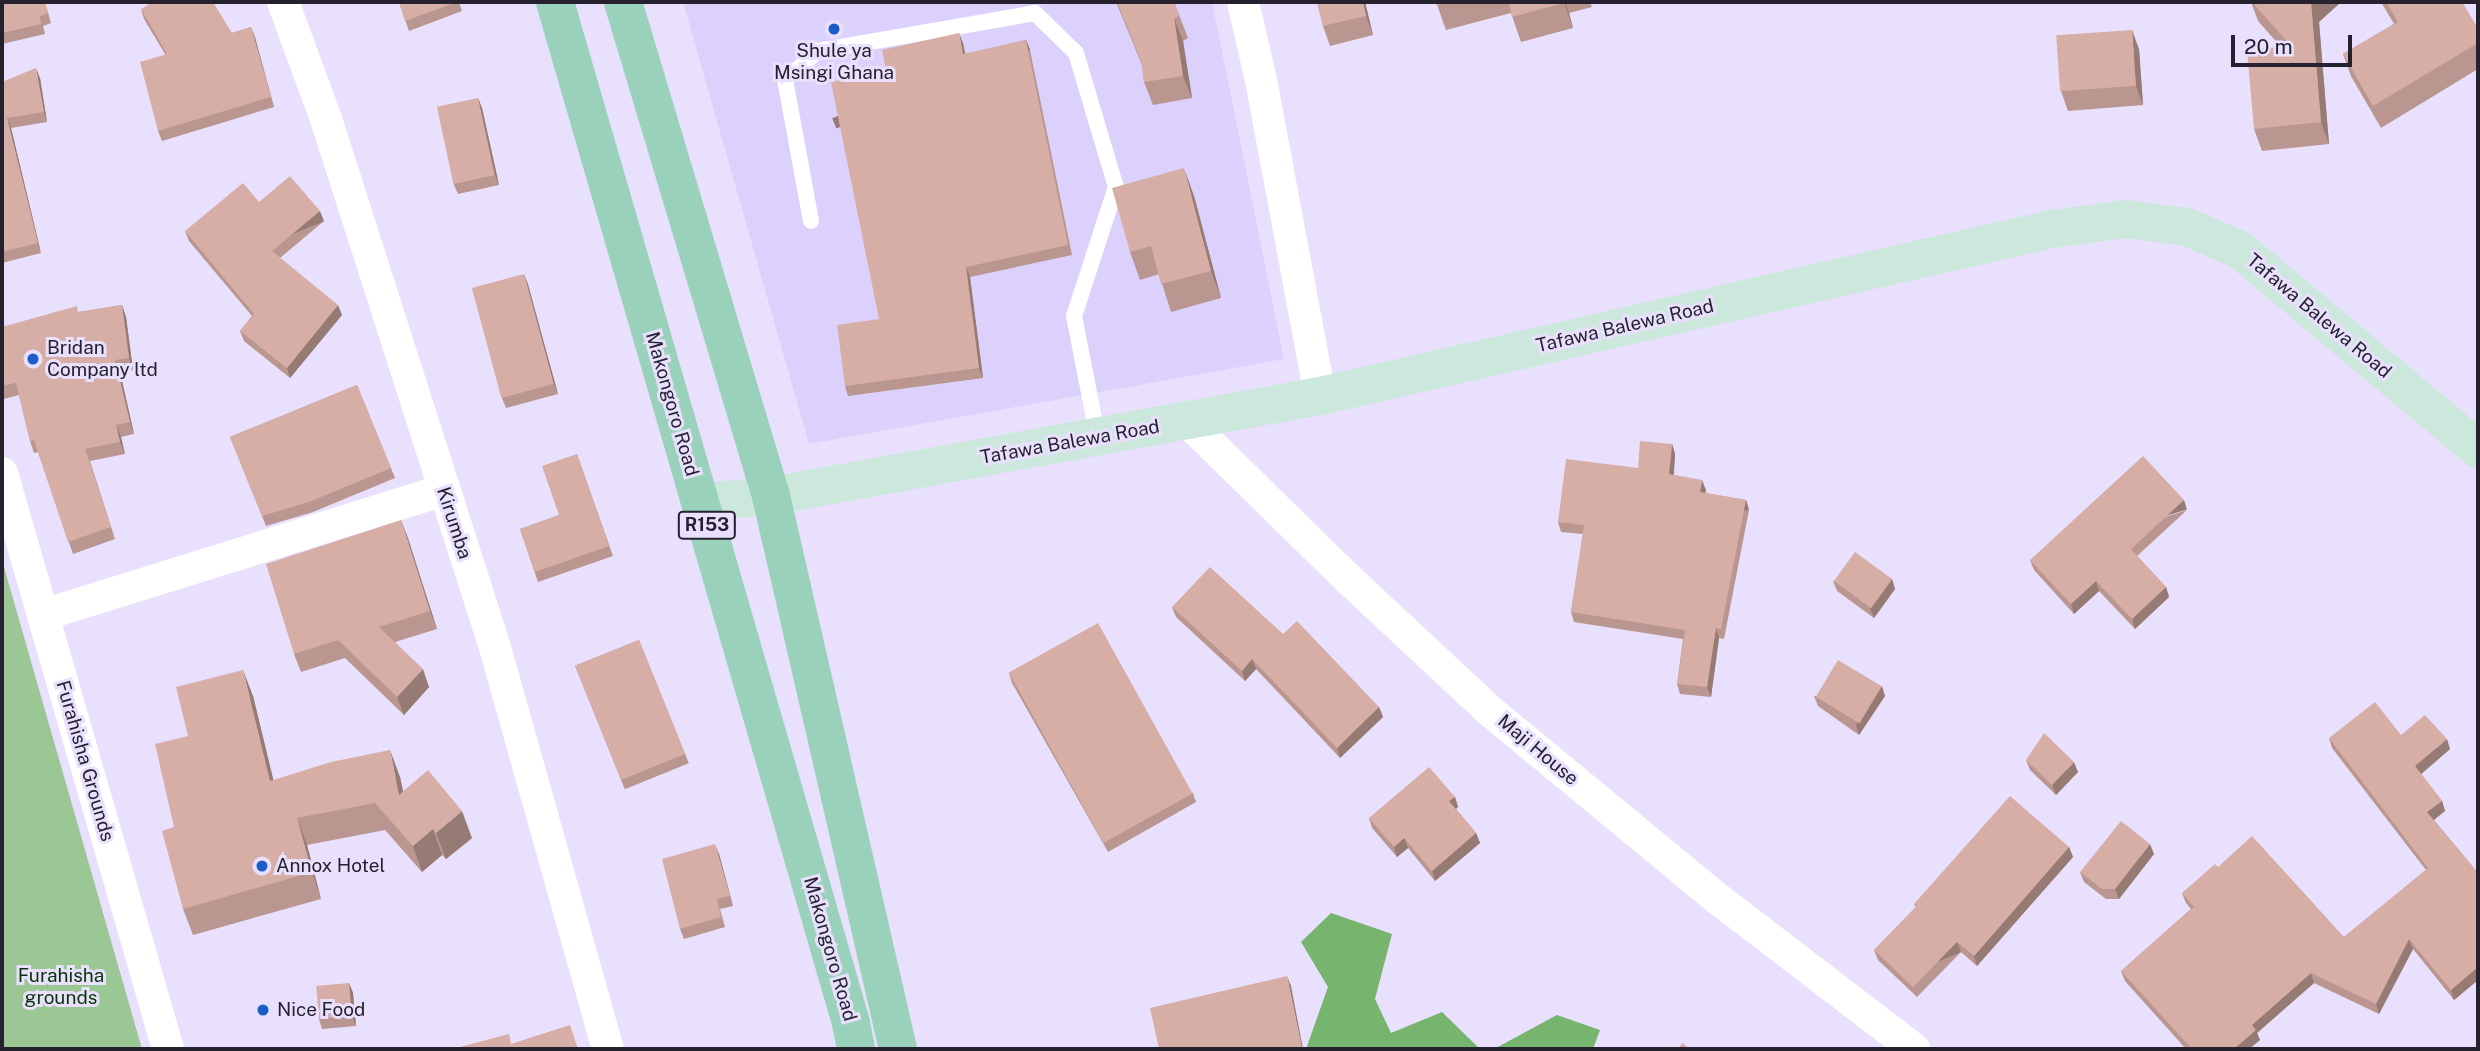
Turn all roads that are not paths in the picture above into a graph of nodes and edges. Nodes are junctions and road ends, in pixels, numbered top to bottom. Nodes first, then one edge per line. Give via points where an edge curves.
1 (283, 2) edge
2 (555, 2) edge
3 (623, 2) edge
4 (1243, 2) edge
5 (811, 222) dead end
6 (1320, 396) junction
7 (1187, 421) junction
8 (1098, 438) junction
9 (2478, 449) edge
10 (2, 473) edge
11 (444, 490) junction
12 (771, 496) junction
13 (701, 502) junction
14 (43, 615) junction
15 (168, 1049) edge
16 (608, 1049) edge
17 (856, 1049) edge
18 (898, 1049) edge
19 (1914, 1049) edge

1 - 11 street, Kirumba via 326,119
2 - 13 main road, Makongoro Road / R153
3 - 12 main road, Makongoro Road
4 - 6 street
5 - 8 lane via 785,80 818,51 1035,13 1076,53 1116,187 1074,316
6 - 7 main road, Tafawa Balewa Road
6 - 9 main road, Tafawa Balewa Road via 2052,229 2126,219 2187,227 2240,250
7 - 8 main road, Tafawa Balewa Road
7 - 19 street, Maji House via 1490,711 1717,899
8 - 12 main road, Tafawa Balewa Road
10 - 14 street, Furahisha Grounds
11 - 14 street
11 - 16 street, Kirumba via 494,644
12 - 13 main road, Tafawa Balewa Road
12 - 18 main road, Makongoro Road
13 - 17 main road, Makongoro Road / R153
14 - 15 street, Furahisha Grounds

